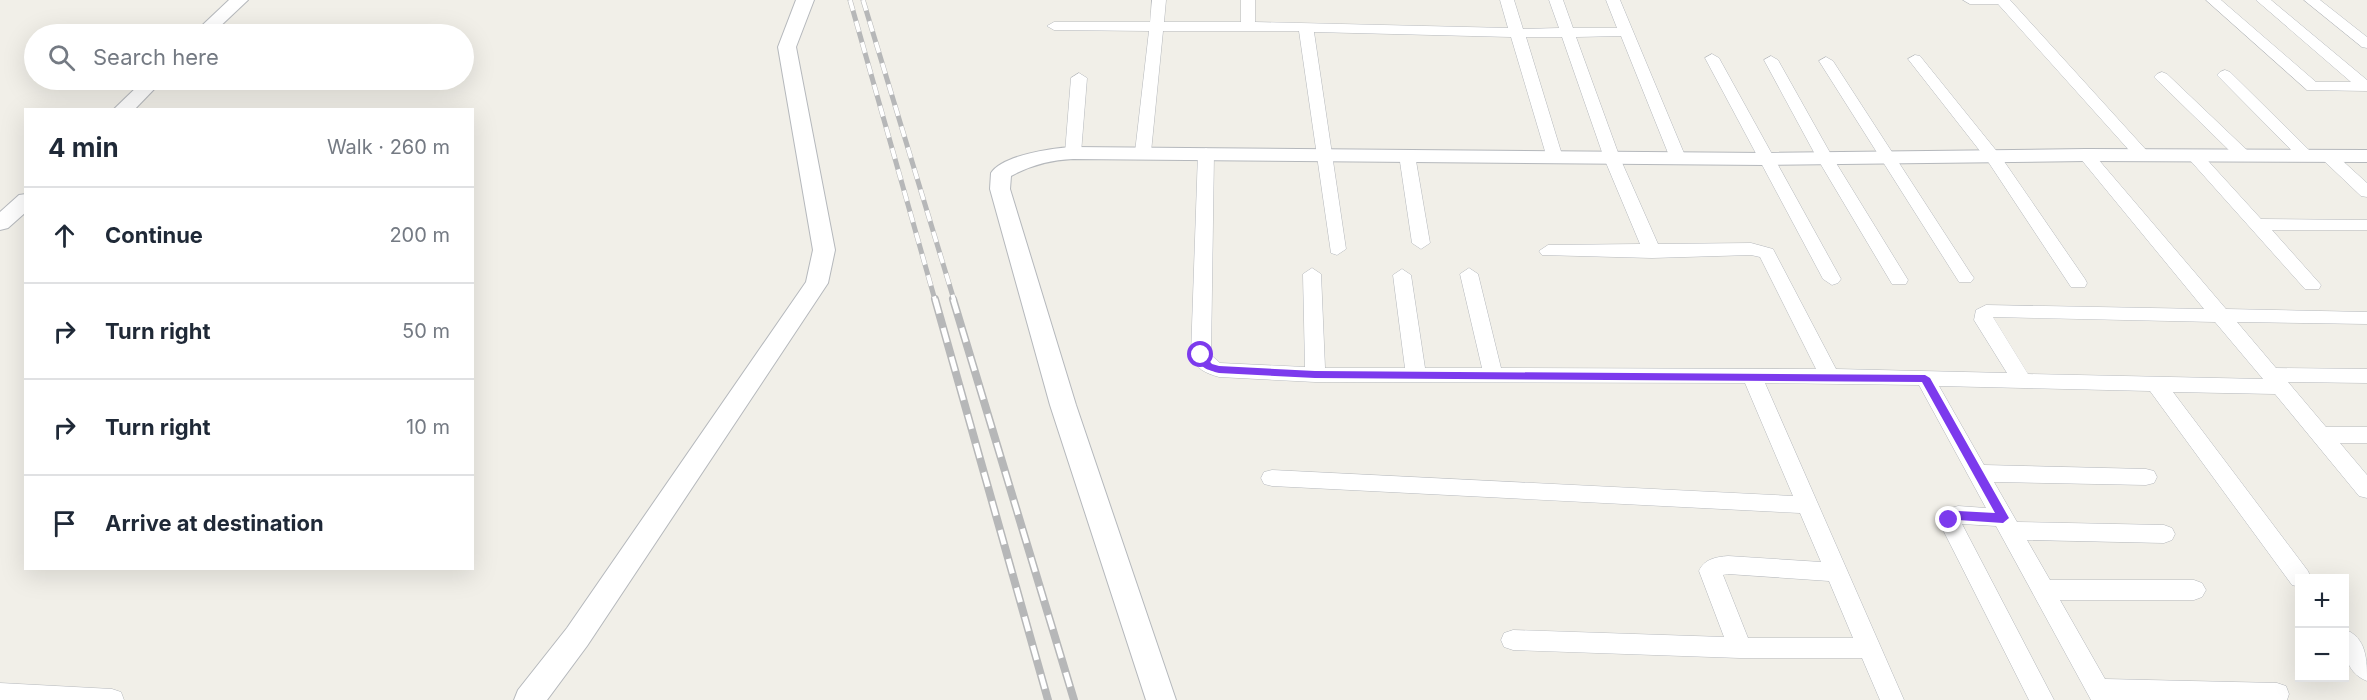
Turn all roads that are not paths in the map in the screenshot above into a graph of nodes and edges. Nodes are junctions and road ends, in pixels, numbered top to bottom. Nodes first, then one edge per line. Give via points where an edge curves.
1 (239, 0) edge
2 (805, 0) edge
3 (1159, 0) edge
4 (1248, 0) edge
5 (1508, 0) edge
6 (1556, 0) edge
7 (1613, 0) edge
8 (1970, 0) edge
9 (2002, 0) edge
10 (2213, 0) edge
11 (2263, 0) edge
12 (2311, 0) edge
13 (213, 24) edge
14 (1054, 26) dead end
15 (1156, 27) junction
16 (1248, 27) junction
17 (1306, 27) junction
18 (1569, 32) junction
19 (1626, 32) junction
20 (1519, 33) junction
21 (2367, 44) edge
22 (1712, 58) dead end
23 (1915, 58) dead end
24 (1771, 60) dead end
25 (1826, 61) dead end
26 (2225, 75) dead end
27 (2162, 77) dead end
28 (1079, 78) dead end
29 (143, 90) edge
30 (124, 108) edge
31 (1143, 152) junction
32 (1073, 153) junction
33 (1206, 153) junction
34 (1325, 154) junction
35 (1407, 155) junction
36 (2086, 155) junction
37 (2142, 155) junction
38 (2194, 155) junction
39 (1886, 156) junction
40 (2244, 156) junction
41 (2305, 156) junction
42 (2328, 156) junction
43 (2367, 156) edge
44 (1993, 157) junction
45 (1555, 158) junction
46 (1612, 158) junction
47 (1678, 158) junction
48 (1825, 158) junction
49 (1765, 159) junction
50 (2367, 192) edge
51 (24, 202) edge
52 (0, 224) edge
53 (2256, 224) junction
54 (2367, 225) edge
55 (1421, 243) dead end
56 (1337, 249) dead end
57 (1548, 251) dead end
58 (1652, 252) junction
59 (1312, 274) dead end
60 (1469, 274) dead end
61 (1402, 275) dead end
62 (1965, 278) dead end
63 (1832, 279) dead end
64 (1899, 280) dead end
65 (2078, 283) dead end
66 (2312, 285) dead end
67 (2223, 316) junction
68 (2367, 318) edge
69 (1315, 375) junction
70 (1416, 375) junction
71 (1492, 375) junction
72 (1752, 376) junction
73 (1830, 376) junction
74 (2367, 376) edge
75 (1925, 378) junction
76 (2022, 381) junction
77 (2274, 381) junction
78 (2156, 384) junction
79 (2320, 435) junction
80 (2367, 435) edge
81 (1978, 473) junction
82 (2146, 477) dead end
83 (1272, 478) dead end
84 (2367, 490) edge
85 (1808, 505) junction
86 (2007, 525) junction
87 (2164, 534) dead end
88 (1837, 572) junction
89 (2296, 574) edge
90 (2043, 590) junction
91 (2194, 590) dead end
92 (1513, 640) dead end
93 (2349, 646) edge
94 (1740, 648) junction
95 (1870, 648) junction
96 (2367, 670) edge
97 (0, 694) edge
98 (2277, 694) dead end
99 (2102, 695) edge
100 (2220, 696) edge
101 (112, 700) edge
102 (529, 700) edge
103 (1161, 700) edge
104 (1892, 700) edge
105 (2042, 700) edge

1 - 13 street
2 - 102 street via 787,47 824,250 817,283 577,637
3 - 15 street
4 - 16 street
5 - 20 street
6 - 18 street
7 - 19 street
8 - 9 street
9 - 37 street
10 - 11 street via 2312,87 2366,87
12 - 21 street
14 - 15 street
15 - 16 street
15 - 31 street
16 - 17 street
17 - 20 street
17 - 34 street
18 - 19 street
18 - 20 street
18 - 46 street
19 - 47 street
20 - 45 street
22 - 49 street
23 - 44 street
24 - 48 street
25 - 39 street
26 - 41 street
27 - 40 street
28 - 32 street
29 - 30 street
31 - 32 street
31 - 33 street
32 - 103 street via 1040,156 1010,168 1001,173 1000,189 1063,405
33 - 34 street
33 - 69 street via 1202,361 1219,370
34 - 35 street
34 - 56 street
35 - 45 street
35 - 55 street
36 - 37 street
36 - 44 street
36 - 67 street
37 - 38 street
38 - 40 street
38 - 53 street
39 - 44 street
39 - 48 street
39 - 62 street
40 - 41 street
41 - 42 street
42 - 43 street
42 - 50 street
44 - 65 street
45 - 46 street
46 - 47 street
46 - 58 street
47 - 49 street
48 - 49 street
48 - 64 street
49 - 63 street
51 - 52 street
53 - 54 street
53 - 66 street
57 - 58 street
58 - 73 street via 1751,249 1767,253
59 - 69 street
60 - 71 street
61 - 70 street
67 - 68 street
67 - 76 street via 1986,311 1984,320
67 - 77 street
69 - 70 street
70 - 71 street
71 - 72 street
72 - 73 street
72 - 85 street
73 - 75 street
74 - 77 street
75 - 76 street
75 - 81 street
76 - 78 street
77 - 78 street
77 - 79 street
78 - 89 street
79 - 80 street
79 - 84 street
81 - 82 street
81 - 86 street
83 - 85 street
85 - 88 street
86 - 87 street
86 - 90 street
86 - 105 street via 1958,515 1949,520
88 - 94 street via 1728,565 1710,571
88 - 95 street
90 - 91 street
90 - 99 street
92 - 94 street
93 - 96 street
94 - 95 street
95 - 104 street
97 - 101 street
98 - 100 street
99 - 100 street

